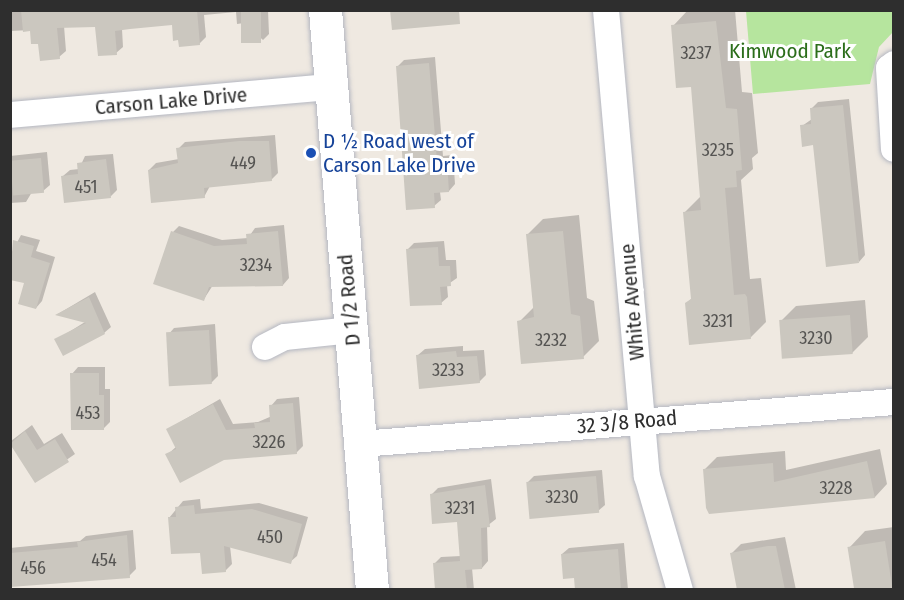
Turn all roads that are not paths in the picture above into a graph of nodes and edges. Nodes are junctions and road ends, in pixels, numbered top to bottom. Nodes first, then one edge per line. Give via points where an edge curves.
1 (325, 10) edge
2 (606, 10) edge
3 (891, 66) edge
4 (331, 87) junction
5 (10, 115) edge
6 (894, 149) edge
7 (352, 330) junction
8 (265, 347) dead end
9 (894, 402) edge
10 (644, 421) junction
11 (361, 444) junction
12 (372, 590) edge
13 (680, 590) edge

1 - 4 main road, D 1/2 Road
2 - 10 street, White Avenue
3 - 6 street
4 - 5 street, Carson Lake Drive
4 - 7 main road, D 1/2 Road
7 - 8 street via 285,337
7 - 11 main road, D 1/2 Road
9 - 10 street, 32 3/8 Road
10 - 11 street, 32 3/8 Road
10 - 13 street, White Avenue via 647,476
11 - 12 main road, D 1/2 Road

